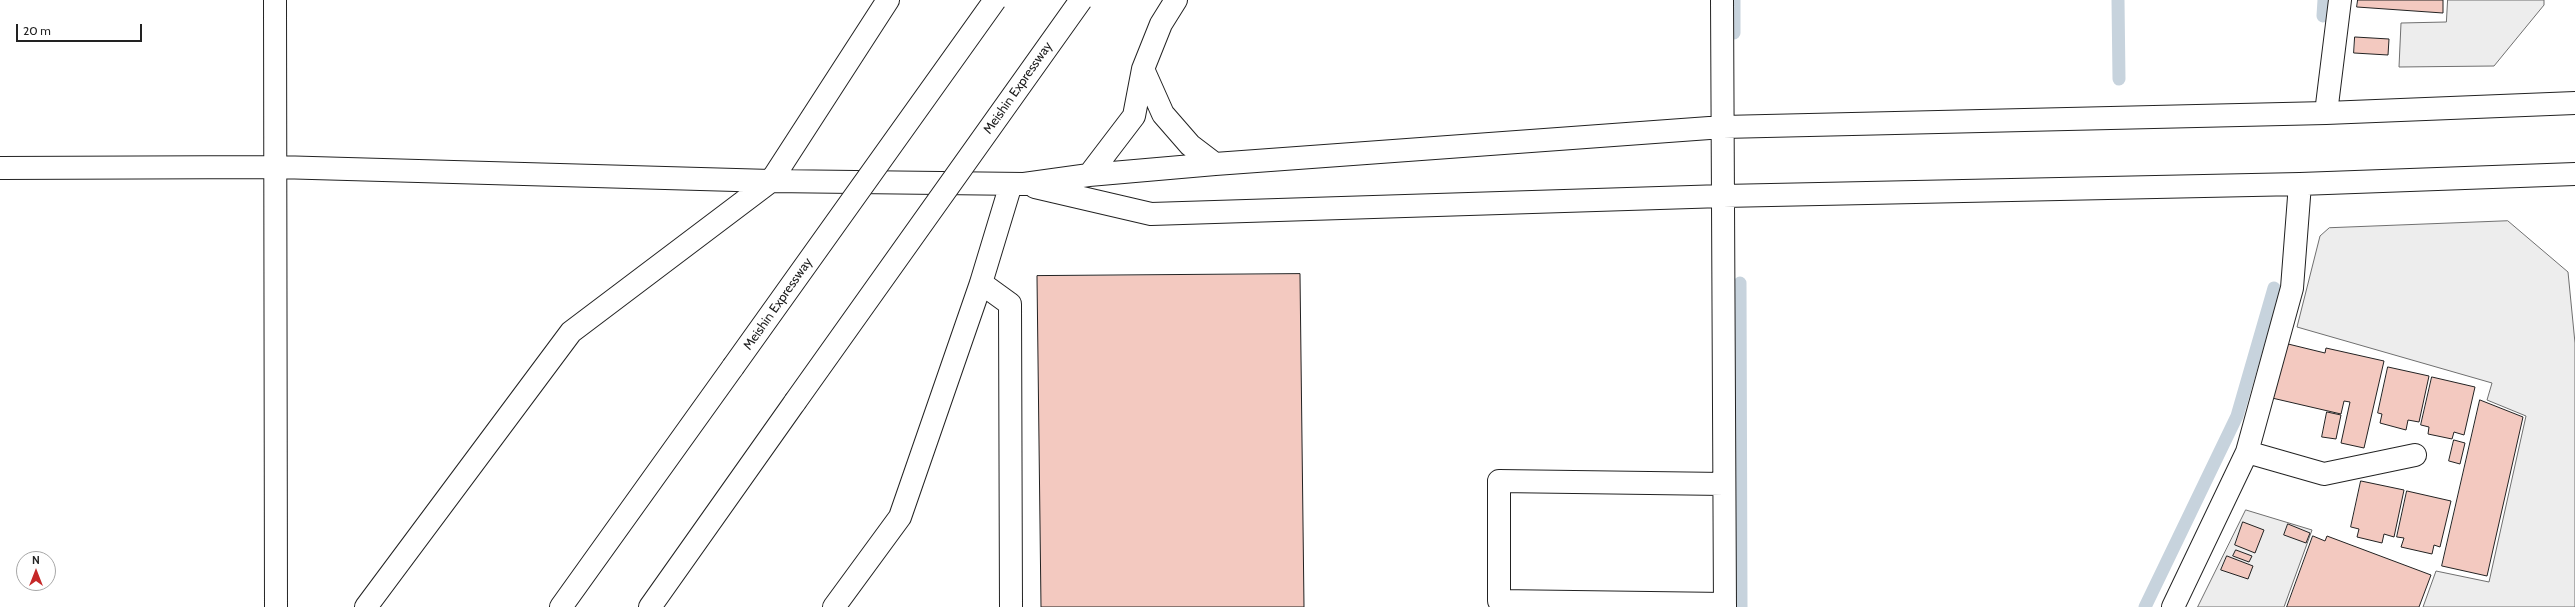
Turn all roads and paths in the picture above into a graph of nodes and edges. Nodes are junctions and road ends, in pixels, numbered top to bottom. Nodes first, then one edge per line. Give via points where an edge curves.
1 (275, 0) edge
2 (888, 0) edge
3 (995, 0) edge
4 (1081, 0) edge
5 (1176, 0) edge
6 (1722, 0) edge
7 (2340, 0) edge
8 (1143, 69) junction
9 (2575, 103) edge
10 (2326, 113) junction
11 (1723, 127) junction
12 (1215, 164) junction
13 (277, 167) junction
14 (0, 168) edge
15 (2575, 174) edge
16 (1089, 175) junction
17 (772, 181) junction
18 (1018, 184) junction
19 (2300, 184) junction
20 (1723, 196) junction
21 (981, 283) junction
22 (2247, 452) junction
23 (2415, 455) dead end
24 (1724, 484) junction
25 (1725, 605) edge
26 (276, 607) edge
27 (366, 607) edge
28 (561, 607) edge
29 (650, 607) edge
30 (834, 607) edge
31 (1011, 607) edge
32 (2173, 607) edge

1 - 13 main road
2 - 17 main road
3 - 28 main road, Meishin Expressway, bridge
4 - 29 main road, Meishin Expressway, bridge
5 - 8 main road via 1160,24
6 - 11 main road
7 - 10 main road
8 - 12 main road via 1163,114 1190,145
8 - 16 main road via 1134,116
9 - 10 main road
10 - 11 main road
11 - 12 main road
11 - 20 main road
12 - 16 main road
13 - 14 main road
13 - 17 main road
13 - 26 main road
15 - 19 main road
16 - 18 main road
17 - 18 main road
17 - 27 main road via 571,332
18 - 20 main road via 1151,214
18 - 21 main road
19 - 20 main road
19 - 22 main road via 2292,288
20 - 24 main road
21 - 30 main road via 951,362 900,518
21 - 31 main road via 1010,304
22 - 23 main road via 2324,474
22 - 32 main road
24 - 25 main road
24 - 25 main road via 1499,481 1499,601

